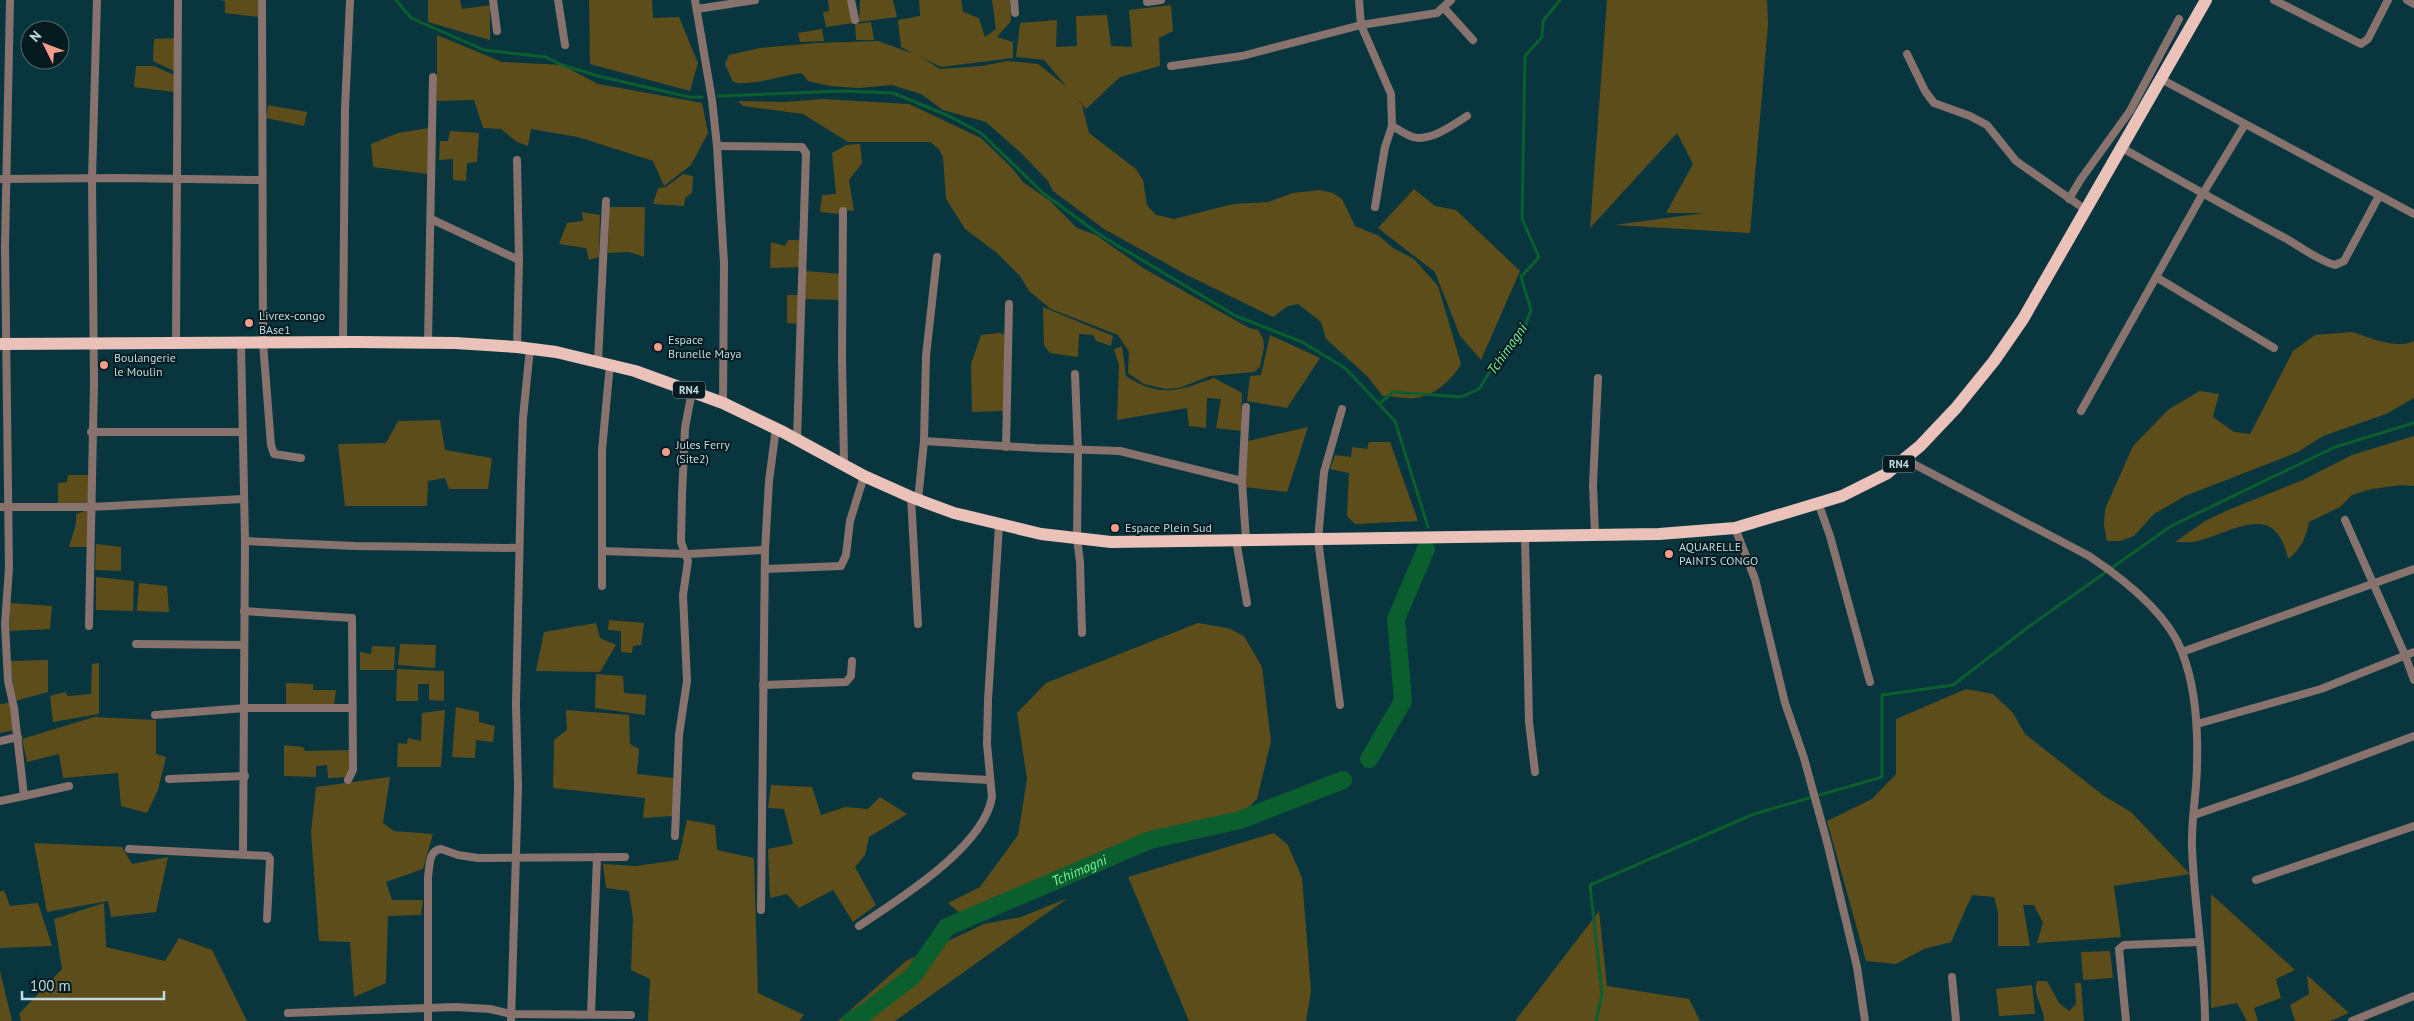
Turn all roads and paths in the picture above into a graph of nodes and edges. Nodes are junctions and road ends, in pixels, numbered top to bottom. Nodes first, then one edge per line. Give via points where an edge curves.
1 (10, 0) edge
2 (97, 0) edge
3 (178, 0) edge
4 (262, 0) edge
5 (350, 0) edge
6 (493, 0) edge
7 (558, 0) edge
8 (695, 0) edge
9 (755, 0) edge
10 (851, 0) edge
11 (1014, 0) edge
12 (1160, 0) edge
13 (1359, 0) edge
14 (1451, 0) edge
15 (2206, 0) edge
16 (2274, 0) edge
17 (2388, 0) edge
18 (2408, 0) edge
19 (1147, 2) dead end
20 (2414, 4) edge
21 (1444, 8) junction
22 (697, 9) junction
23 (1015, 13) dead end
24 (855, 20) dead end
25 (2179, 20) dead end
26 (1362, 25) junction
27 (498, 31) dead end
28 (1473, 40) dead end
29 (565, 45) dead end
30 (1907, 54) dead end
31 (1171, 66) dead end
32 (433, 77) dead end
33 (2161, 80) junction
34 (1467, 116) dead end
35 (1392, 126) junction
36 (2244, 126) junction
37 (717, 146) junction
38 (2122, 148) junction
39 (517, 160) dead end
40 (4, 179) edge
41 (92, 179) junction
42 (177, 180) junction
43 (261, 180) junction
44 (2202, 195) junction
45 (2380, 196) junction
46 (2069, 199) junction
47 (606, 200) dead end
48 (1375, 207) dead end
49 (2086, 210) junction
50 (843, 211) dead end
51 (2414, 214) edge
52 (431, 219) junction
53 (937, 257) dead end
54 (519, 260) junction
55 (2156, 277) junction
56 (1009, 304) dead end
57 (264, 342) junction
58 (343, 342) junction
59 (176, 343) junction
60 (241, 343) junction
61 (428, 343) junction
62 (3, 344) edge
63 (92, 344) junction
64 (524, 347) junction
65 (2274, 348) dead end
66 (604, 362) junction
67 (1076, 374) dead end
68 (1598, 378) dead end
69 (692, 391) junction
70 (723, 403) junction
71 (1246, 407) dead end
72 (1342, 410) dead end
73 (2082, 411) dead end
74 (776, 428) junction
75 (91, 432) junction
76 (242, 432) junction
77 (797, 439) junction
78 (924, 440) junction
79 (1006, 447) junction
80 (1078, 450) junction
81 (301, 458) dead end
82 (1906, 460) junction
83 (844, 465) junction
84 (864, 476) junction
85 (1242, 481) junction
86 (914, 498) junction
87 (243, 499) junction
88 (1819, 505) junction
89 (0, 507) edge
90 (9, 507) junction
91 (91, 507) junction
92 (2345, 520) dead end
93 (999, 525) junction
94 (1735, 528) junction
95 (1595, 535) junction
96 (1525, 537) junction
97 (1077, 539) junction
98 (1241, 540) junction
99 (1318, 540) junction
100 (245, 541) junction
101 (520, 548) junction
102 (765, 550) junction
103 (602, 551) junction
104 (687, 554) junction
105 (765, 569) junction
106 (2414, 569) edge
107 (2374, 584) junction
108 (602, 586) dead end
109 (1247, 603) dead end
110 (244, 611) junction
111 (918, 624) dead end
112 (89, 626) dead end
113 (1082, 633) dead end
114 (136, 644) dead end
115 (243, 645) junction
116 (2182, 652) junction
117 (2414, 652) edge
118 (2406, 655) junction
119 (852, 662) dead end
120 (2414, 680) edge
121 (1870, 682) dead end
122 (763, 685) junction
123 (1340, 705) dead end
124 (244, 708) junction
125 (352, 708) junction
126 (155, 715) dead end
127 (2197, 724) junction
128 (2414, 736) edge
129 (18, 738) junction
130 (0, 741) edge
131 (1535, 772) dead end
132 (245, 776) junction
133 (916, 776) dead end
134 (169, 779) dead end
135 (348, 780) dead end
136 (989, 780) junction
137 (69, 786) dead end
138 (24, 796) junction
139 (0, 801) edge
140 (2194, 815) junction
141 (2414, 826) edge
142 (675, 836) dead end
143 (129, 849) dead end
144 (243, 853) junction
145 (597, 857) junction
146 (625, 857) dead end
147 (515, 858) junction
148 (2256, 880) dead end
149 (760, 910) dead end
150 (267, 919) dead end
151 (859, 926) dead end
152 (2200, 942) junction
153 (1952, 977) dead end
154 (2414, 996) edge
155 (428, 1009) junction
156 (288, 1013) dead end
157 (591, 1014) junction
158 (631, 1015) dead end
159 (511, 1017) edge
160 (428, 1021) edge
161 (1865, 1021) edge
162 (1956, 1021) edge
163 (2126, 1021) edge
164 (2205, 1021) edge
165 (2352, 1021) edge

1 - 40 street
2 - 41 street
3 - 42 street
4 - 43 street
5 - 58 street via 345,109
6 - 27 street
7 - 29 street
8 - 22 street
9 - 22 street
10 - 24 street
11 - 23 street
12 - 19 street
13 - 26 street
14 - 21 street
15 - 33 highway, RN4
16 - 17 street via 2362,44 2368,39
18 - 20 street
21 - 26 street via 1428,14
21 - 28 street
22 - 37 street
25 - 46 street via 2130,111
26 - 31 street via 1242,56
26 - 35 street via 1389,85
30 - 46 street via 1934,103 1987,125 2016,161
32 - 52 street
33 - 36 street
33 - 38 highway, RN4
34 - 35 street via 1421,138
35 - 48 street via 1385,147
36 - 44 street
36 - 45 street
37 - 70 street via 724,263
37 - 77 street via 802,147 806,153
38 - 44 street
38 - 49 highway, RN4
39 - 54 street
40 - 41 street
40 - 62 street
41 - 42 street
41 - 63 street
42 - 43 street
42 - 59 street
43 - 57 street
44 - 45 street via 2335,265 2344,261
44 - 55 street
45 - 51 street
46 - 49 street
47 - 66 street
49 - 82 highway, RN4 via 2023,319 1994,361 1933,434
50 - 83 street
52 - 54 street
52 - 61 street
53 - 78 street via 926,356
54 - 64 street
55 - 65 street
55 - 73 street
56 - 79 street
57 - 58 highway, RN4
57 - 60 highway, RN4
57 - 81 street via 273,451 274,454
58 - 61 highway, RN4
59 - 60 highway, RN4
59 - 63 highway, RN4
60 - 76 street
61 - 64 highway, RN4
62 - 63 highway, RN4
62 - 90 street
63 - 75 street
64 - 66 highway, RN4
64 - 101 street
66 - 69 highway, RN4
66 - 103 street
67 - 80 street
68 - 95 street via 1593,485
69 - 70 highway, RN4
69 - 104 street via 685,428 682,496 681,542
70 - 74 highway, RN4
71 - 85 street
72 - 99 street via 1324,472
74 - 77 highway, RN4
74 - 102 street
75 - 76 street
75 - 91 street
76 - 87 street
77 - 83 highway, RN4
78 - 79 street
78 - 86 street
79 - 80 street
80 - 85 street via 1120,451
80 - 97 street
82 - 88 highway, RN4 via 1868,484
82 - 116 street via 2111,570 2157,613
83 - 84 highway, RN4
84 - 86 highway, RN4
84 - 105 street via 841,566
85 - 98 street
86 - 93 highway, RN4
86 - 111 street
87 - 91 street
87 - 100 street
88 - 94 highway, RN4
88 - 121 street
89 - 90 street
90 - 91 street
90 - 129 street via 5,624 8,681
91 - 112 street
92 - 107 street
93 - 97 highway, RN4
93 - 136 street via 988,700
94 - 95 highway, RN4 via 1693,533
94 - 161 street via 1755,580 1785,703 1827,842 1857,967
95 - 96 highway, RN4
96 - 99 highway, RN4
96 - 131 street via 1528,704
97 - 98 highway, RN4 via 1111,542
97 - 113 street
98 - 99 highway, RN4
98 - 109 street
99 - 123 street
100 - 101 street
100 - 110 street
101 - 147 street
102 - 104 street
102 - 105 street
103 - 104 street
103 - 108 street
104 - 142 street via 683,595 686,681 679,735
105 - 122 street
106 - 107 street
107 - 116 street
107 - 118 street
110 - 115 street
110 - 125 street via 352,618
114 - 115 street
115 - 124 street
116 - 127 street
117 - 118 street
118 - 120 street
118 - 127 street via 2321,689
119 - 122 street via 851,676 846,682
122 - 149 street
124 - 125 street
124 - 126 street
124 - 132 street
125 - 135 street via 353,770
127 - 140 street
128 - 140 street
129 - 130 street
129 - 138 street
132 - 134 street
132 - 144 street
133 - 136 street
136 - 151 street via 990,805 968,839 931,877
137 - 138 street
138 - 139 street
140 - 152 street via 2192,846
141 - 148 street
143 - 144 street
144 - 150 street via 264,855 270,859
145 - 146 street
145 - 147 street
145 - 157 street
147 - 155 street via 464,856 441,849 431,857 428,876
147 - 159 street
152 - 163 street via 2124,945 2119,950
152 - 164 street
153 - 162 street
154 - 165 street
155 - 156 street
155 - 159 street via 490,1009
155 - 160 street
157 - 158 street
157 - 159 street

